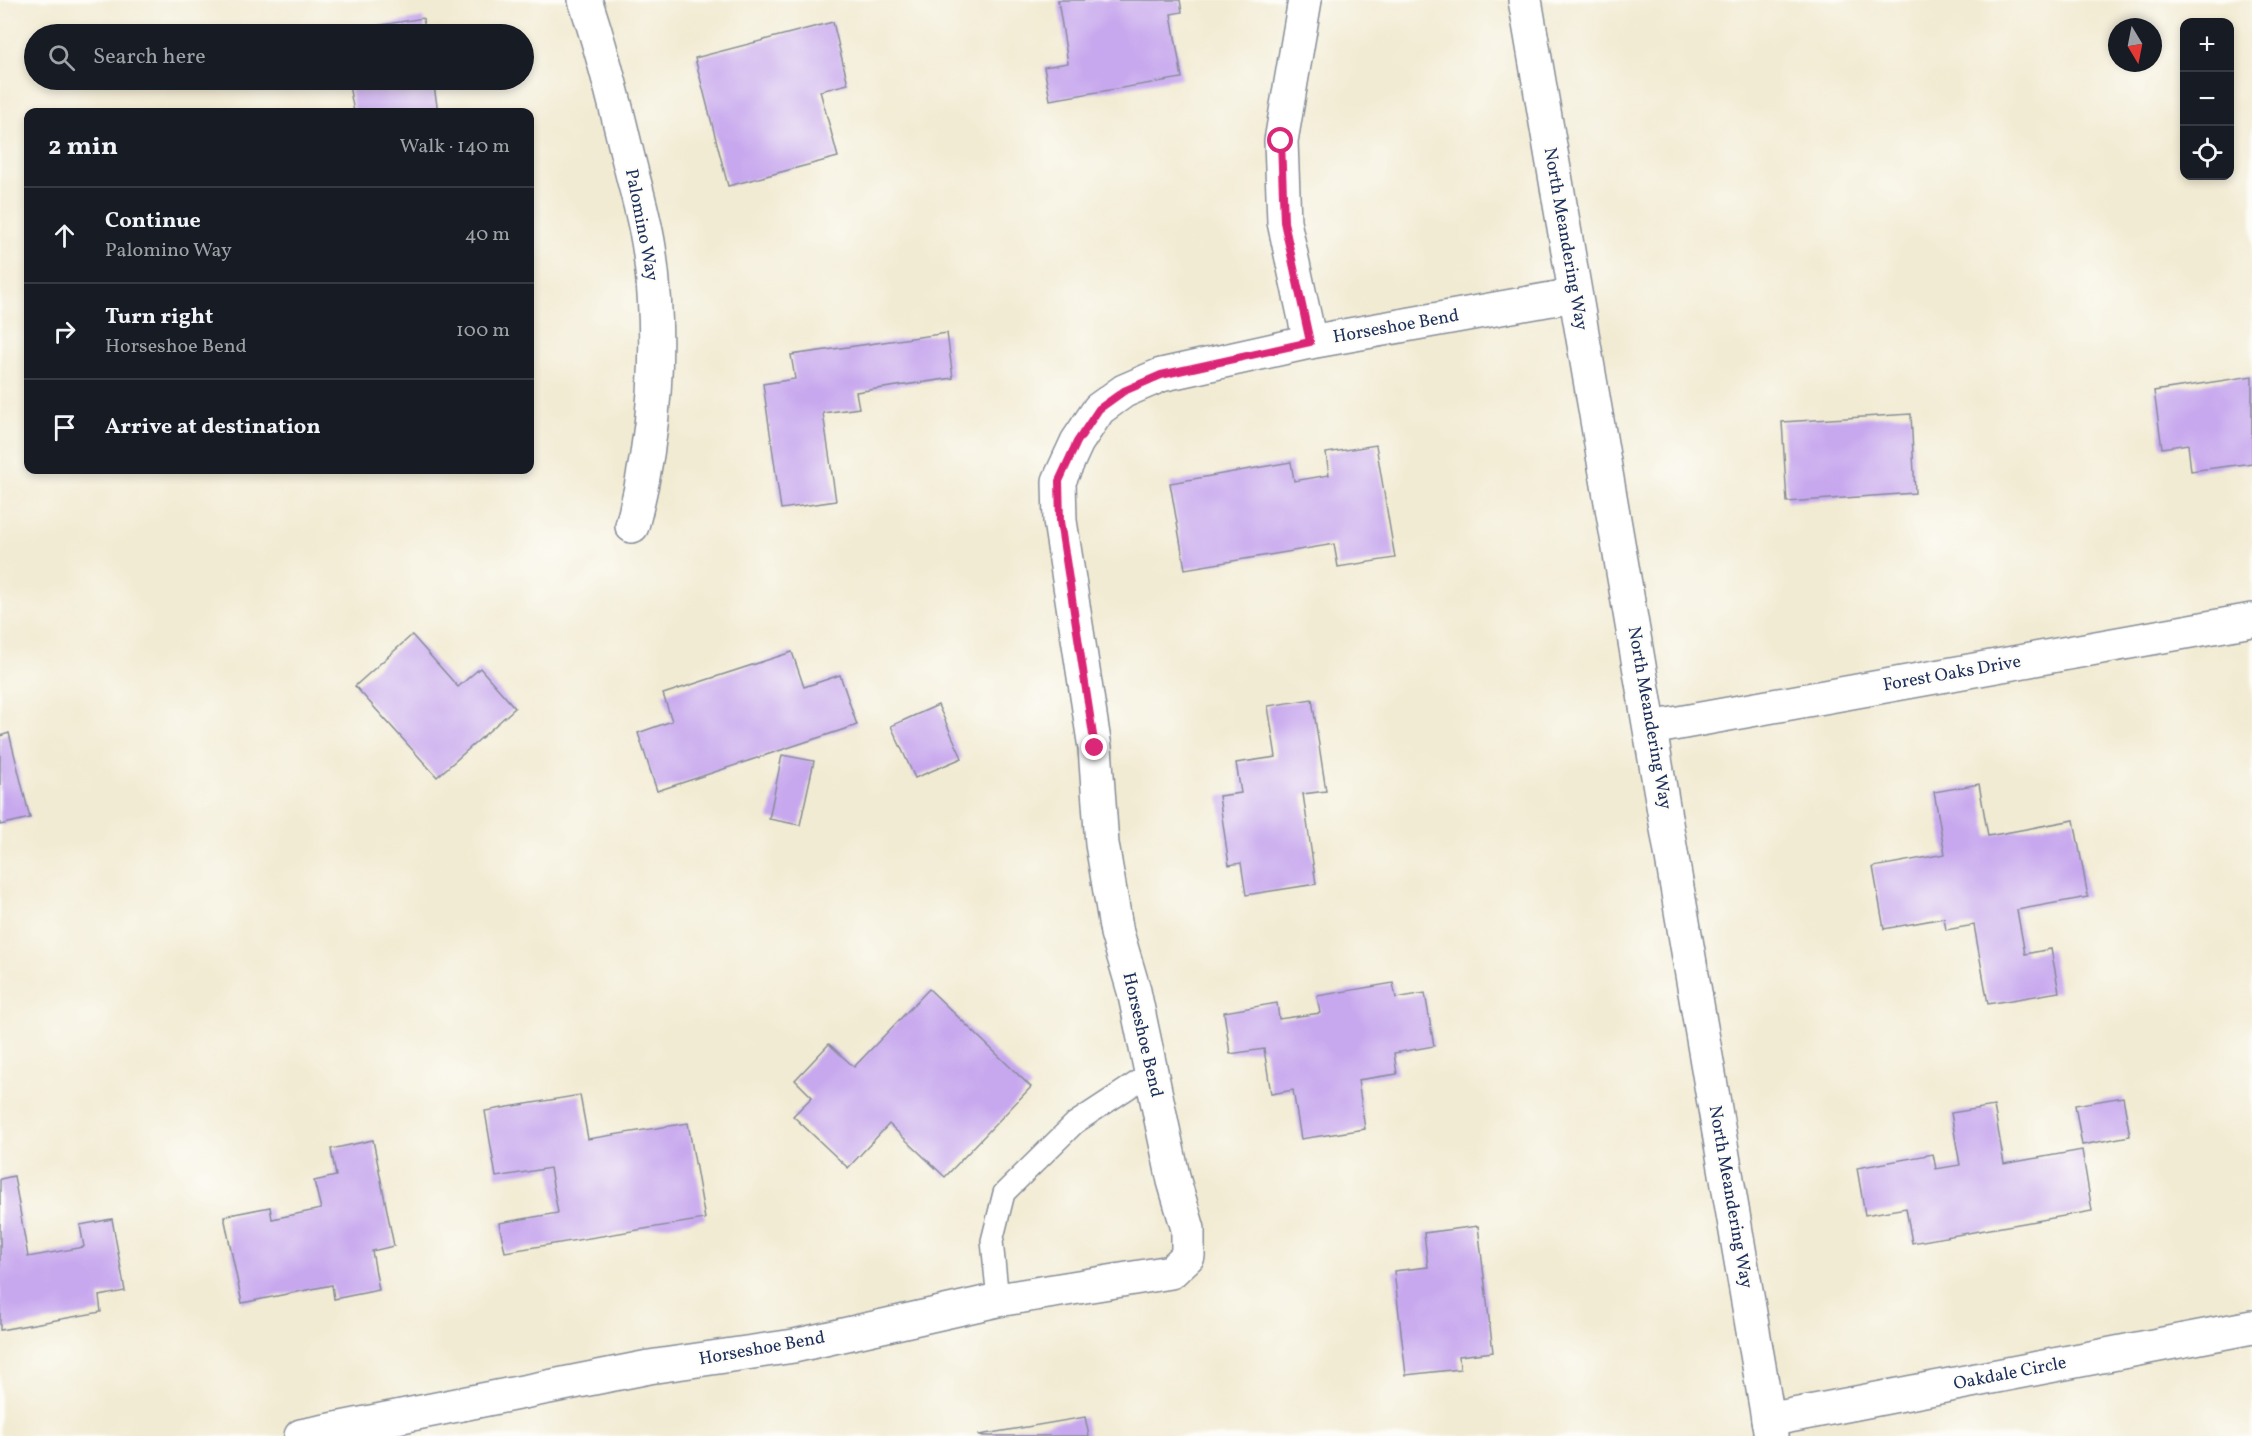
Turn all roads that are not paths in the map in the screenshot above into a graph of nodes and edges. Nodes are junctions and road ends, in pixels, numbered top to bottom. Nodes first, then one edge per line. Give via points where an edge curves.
1 (585, 0) edge
2 (1305, 0) edge
3 (1525, 0) edge
4 (1574, 295) junction
5 (1310, 342) junction
6 (632, 526) dead end
7 (2252, 620) edge
8 (1651, 728) junction
9 (1151, 1073) junction
10 (998, 1300) junction
11 (2252, 1328) edge
12 (1769, 1428) edge
13 (301, 1436) edge

1 - 6 street, Palomino Way via 605,57 650,253 656,317 651,434
2 - 5 street via 1281,141 1284,222
3 - 4 street, North Meandering Way
4 - 5 street, Horseshoe Bend
4 - 8 street, North Meandering Way
5 - 9 street, Horseshoe Bend via 1161,375 1124,391 1099,409 1077,442 1059,481 1060,521 1095,748 1102,844 1117,933
7 - 8 street, Forest Oaks Drive
8 - 12 street, North Meandering Way
9 - 10 lane via 1075,1123 1004,1193 992,1241
9 - 10 street, Horseshoe Bend via 1188,1229 1188,1256 1171,1272
10 - 13 street, Horseshoe Bend via 794,1346 649,1367
11 - 12 street, Oakdale Circle

